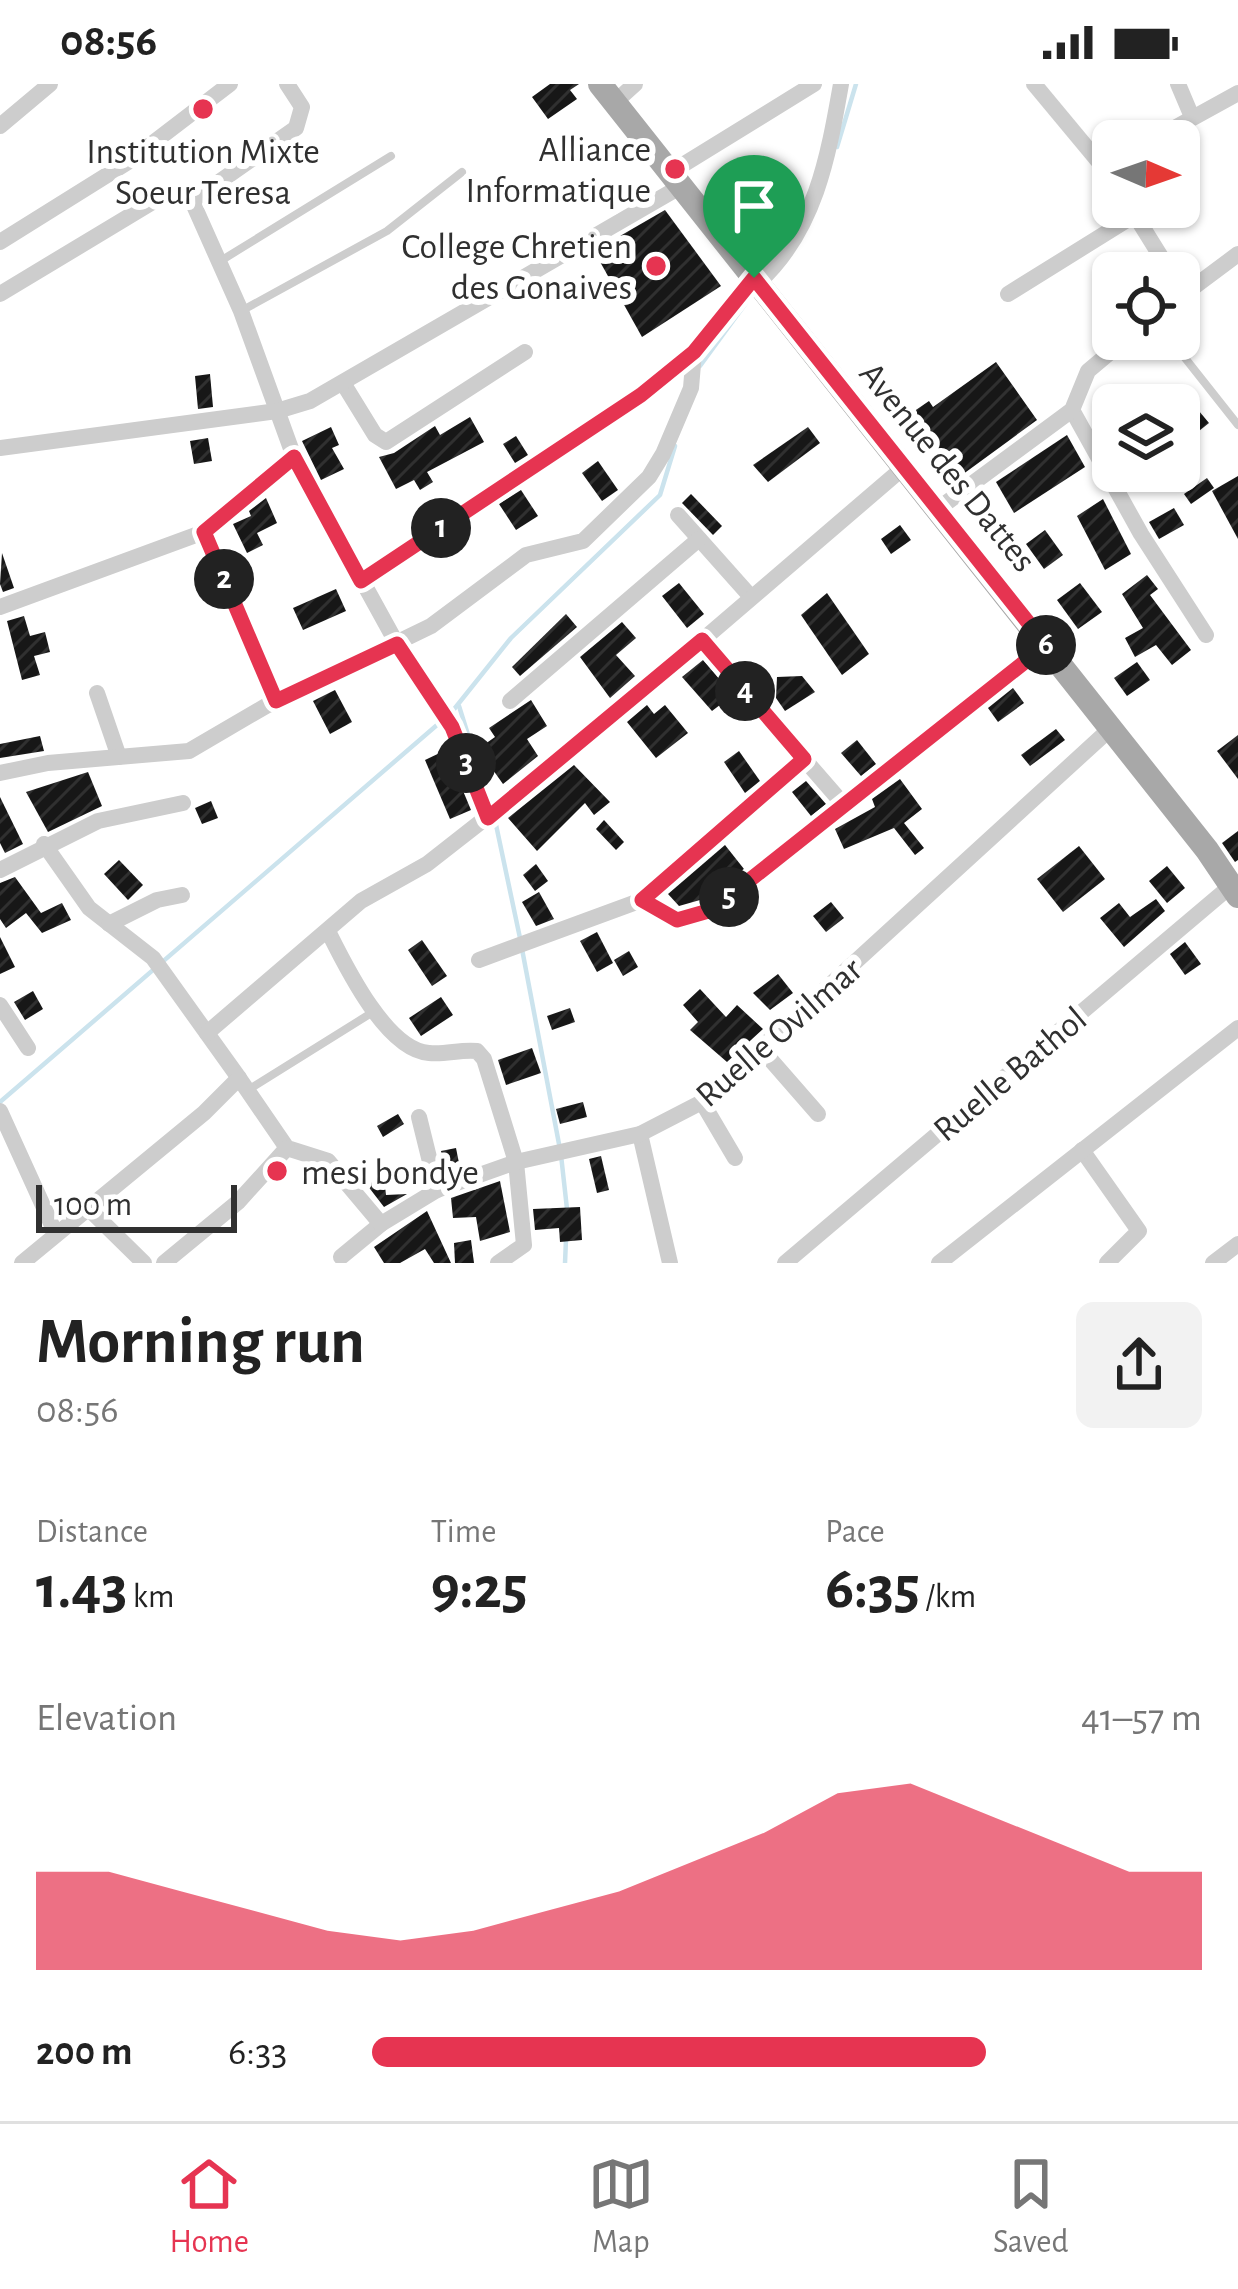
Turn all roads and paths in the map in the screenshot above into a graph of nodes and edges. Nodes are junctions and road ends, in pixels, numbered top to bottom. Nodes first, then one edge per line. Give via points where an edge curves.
1 (50, 84) edge
2 (230, 84) edge
3 (287, 84) edge
4 (635, 84) edge
5 (814, 84) edge
6 (841, 84) edge
7 (1034, 84) edge
8 (1178, 84) edge
9 (1238, 93) edge
10 (607, 94) edge
11 (1192, 117) junction
12 (1187, 120) edge
13 (0, 126) edge
14 (1092, 149) edge
15 (391, 156) dead end
16 (462, 172) dead end
17 (673, 181) junction
18 (192, 201) junction
19 (1107, 228) edge
20 (0, 242) edge
21 (1238, 254) edge
22 (221, 261) junction
23 (756, 280) junction
24 (1200, 280) edge
25 (0, 294) edge
26 (1008, 294) dead end
27 (242, 311) junction
28 (525, 352) dead end
29 (694, 352) junction
30 (1101, 360) edge
31 (1187, 360) edge
32 (344, 383) junction
33 (1072, 410) junction
34 (277, 411) junction
35 (1238, 425) edge
36 (0, 448) edge
37 (294, 457) junction
38 (902, 469) junction
39 (938, 509) junction
40 (678, 515) dead end
41 (204, 532) junction
42 (699, 539) junction
43 (361, 581) junction
44 (751, 597) junction
45 (0, 607) edge
46 (1206, 634) dead end
47 (702, 640) junction
48 (397, 644) junction
49 (1046, 645) junction
50 (97, 693) dead end
51 (276, 701) junction
52 (510, 701) dead end
53 (1110, 728) junction
54 (119, 757) junction
55 (804, 759) junction
56 (0, 773) edge
57 (183, 802) dead end
58 (844, 805) junction
59 (492, 814) junction
60 (44, 844) junction
61 (0, 870) edge
62 (1237, 893) edge
63 (182, 895) dead end
64 (642, 900) junction
65 (109, 924) junction
66 (328, 931) junction
67 (479, 960) dead end
68 (0, 1005) edge
69 (374, 1012) junction
70 (1238, 1028) edge
71 (207, 1034) junction
72 (28, 1048) dead end
73 (763, 1052) junction
74 (243, 1084) junction
75 (702, 1102) junction
76 (1, 1113) edge
77 (818, 1114) dead end
78 (419, 1117) dead end
79 (640, 1134) junction
80 (287, 1148) junction
81 (1082, 1150) junction
82 (735, 1158) dead end
83 (516, 1162) junction
84 (437, 1190) junction
85 (87, 1207) junction
86 (382, 1224) junction
87 (56, 1232) junction
88 (1238, 1244) edge
89 (341, 1257) dead end
90 (22, 1263) edge
91 (144, 1263) edge
92 (164, 1263) edge
93 (498, 1263) edge
94 (670, 1263) edge
95 (785, 1263) edge
96 (939, 1263) edge
97 (1107, 1263) edge
98 (1213, 1263) edge

1 - 13 street
2 - 20 street
3 - 18 street via 302,107 296,128
4 - 10 street
5 - 17 street
6 - 23 street via 826,171 788,256
7 - 14 street
8 - 11 street
9 - 11 street
10 - 17 main road, Avenue des Dattes
11 - 12 street
15 - 22 lane
16 - 27 lane via 388,231
17 - 23 main road, Avenue des Dattes
17 - 32 street
18 - 22 street
18 - 25 street via 166,194
19 - 26 street
21 - 24 street
22 - 27 street
23 - 29 street
23 - 38 main road, Avenue des Dattes
27 - 34 street
28 - 32 street via 386,442
29 - 43 street
29 - 48 street via 693,382 663,454 605,524 583,541 526,555
30 - 33 street
31 - 35 lane
32 - 34 street
33 - 39 street
33 - 46 street
34 - 36 street
34 - 37 street
37 - 41 street
37 - 43 street
38 - 39 main road, Avenue des Dattes
38 - 44 street
39 - 49 main road, Avenue des Dattes
40 - 42 street
41 - 45 street
41 - 51 street
42 - 44 street
42 - 52 street
43 - 48 street
44 - 47 street
47 - 55 street
47 - 59 street
48 - 51 street
48 - 59 street via 452,727
49 - 53 main road, Avenue des Dattes
49 - 58 street
50 - 54 street
51 - 54 street via 189,751
53 - 62 main road, Avenue des Dattes
53 - 73 street, Ruelle Ovilmar
54 - 56 street
55 - 58 street
55 - 64 street
57 - 60 street via 98,820
58 - 64 street via 701,917 677,920
59 - 66 street
60 - 61 street
60 - 65 street
62 - 95 street, Ruelle Bathol
63 - 65 street
64 - 67 street
65 - 71 street via 152,958
66 - 69 street
66 - 71 street
68 - 72 street
69 - 74 lane
69 - 83 street via 427,1054 477,1051
70 - 81 street
71 - 74 street
73 - 75 street, Ruelle Ovilmar
73 - 77 street
74 - 80 street
74 - 85 street
75 - 79 street, Ruelle Ovilmar
75 - 82 street
76 - 87 street
78 - 84 street
79 - 83 street, Ruelle Ovilmar
79 - 94 street
80 - 86 street via 328,1161
80 - 92 street
81 - 96 street
81 - 97 street via 1139,1231
83 - 84 street, Ruelle Ovilmar
83 - 93 street via 524,1248
84 - 86 street, Ruelle Ovilmar
85 - 87 street
85 - 91 street
86 - 89 street, Ruelle Ovilmar
87 - 90 street
88 - 98 street

